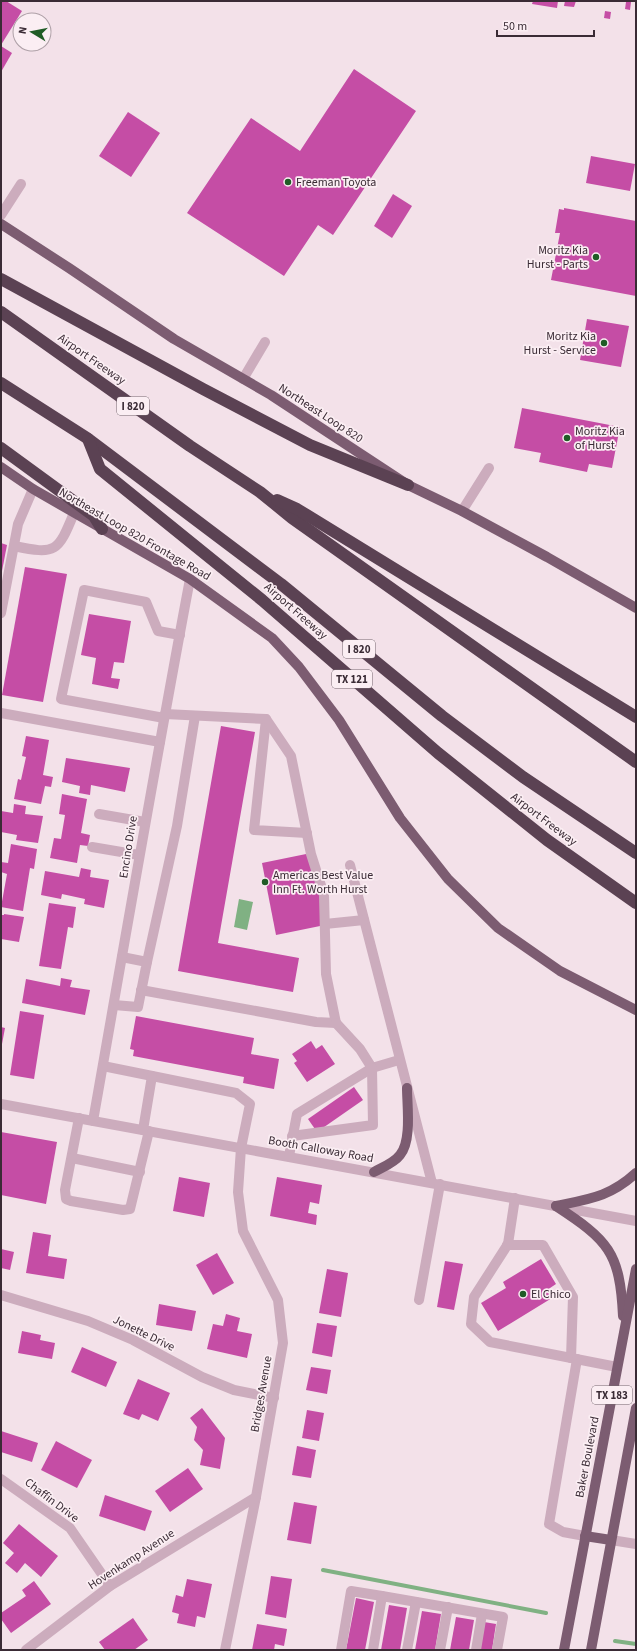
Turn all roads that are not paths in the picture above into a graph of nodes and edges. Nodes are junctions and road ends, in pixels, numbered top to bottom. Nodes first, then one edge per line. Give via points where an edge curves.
1 (21, 184) dead end
2 (1, 215) edge
3 (1, 224) edge
4 (1, 279) edge
5 (1, 312) edge
6 (265, 342) dead end
7 (243, 379) junction
8 (1, 383) edge
9 (87, 438) junction
10 (1, 448) edge
11 (1, 467) edge
12 (489, 468) dead end
13 (408, 485) junction
14 (33, 489) junction
15 (260, 492) junction
16 (462, 511) junction
17 (74, 513) junction
18 (102, 529) junction
19 (14, 546) junction
20 (190, 579) junction
21 (636, 608) edge
22 (1, 613) edge
23 (180, 635) junction
24 (1, 713) edge
25 (165, 716) junction
26 (195, 716) junction
27 (636, 717) edge
28 (266, 719) junction
29 (160, 742) junction
30 (636, 762) edge
31 (99, 814) dead end
32 (145, 822) junction
33 (307, 833) junction
34 (92, 847) dead end
35 (636, 853) edge
36 (139, 855) junction
37 (350, 865) dead end
38 (636, 903) edge
39 (364, 920) junction
40 (325, 924) junction
41 (122, 957) junction
42 (147, 962) junction
43 (141, 990) junction
44 (114, 1004) junction
45 (636, 1010) edge
46 (336, 1023) junction
47 (399, 1060) junction
48 (103, 1066) junction
49 (372, 1068) junction
50 (152, 1076) junction
51 (407, 1088) junction
52 (1, 1104) edge
53 (79, 1118) junction
54 (93, 1121) junction
55 (146, 1130) junction
56 (292, 1136) junction
57 (241, 1148) junction
58 (289, 1156) junction
59 (72, 1158) junction
60 (140, 1172) junction
61 (374, 1172) junction
62 (636, 1173) edge
63 (436, 1184) junction
64 (515, 1198) junction
65 (556, 1206) junction
66 (636, 1220) edge
67 (507, 1245) junction
68 (636, 1269) edge
69 (1, 1295) edge
70 (419, 1300) dead end
71 (624, 1332) junction
72 (574, 1358) junction
73 (617, 1367) junction
74 (274, 1398) junction
75 (636, 1408) edge
76 (1, 1479) edge
77 (256, 1497) junction
78 (585, 1536) junction
79 (611, 1540) junction
80 (636, 1544) edge
81 (110, 1586) junction
82 (382, 1596) junction
83 (416, 1602) junction
84 (448, 1607) junction
85 (482, 1614) junction
86 (26, 1650) edge
87 (225, 1650) edge
88 (341, 1650) edge
89 (373, 1650) edge
90 (407, 1650) edge
91 (440, 1650) edge
92 (476, 1650) edge
93 (497, 1650) edge
94 (564, 1650) edge
95 (591, 1650) edge

1 - 2 street
3 - 7 main road, Northeast Loop 820 via 174,339
4 - 13 highway via 310,446
5 - 15 highway, Airport Freeway / I 820 via 190,446
6 - 7 street
7 - 13 main road, Northeast Loop 820
8 - 9 highway, I 820
9 - 35 highway, I 820 via 281,584 448,721 523,777
9 - 38 highway, Airport Freeway / TX 121 via 100,469 262,600 444,758 547,840
10 - 18 highway via 94,516
11 - 14 main road, Northeast Loop 820 Frontage Road
12 - 16 street
13 - 16 main road, Northeast Loop 820
14 - 17 main road, Northeast Loop 820 Frontage Road
14 - 19 street via 18,524
15 - 27 highway, I 820 via 297,509
15 - 30 highway, Airport Freeway via 292,518
16 - 21 main road, Northeast Loop 820
17 - 18 main road, Northeast Loop 820 Frontage Road
17 - 19 street via 65,536 57,547 45,551
18 - 20 main road, Northeast Loop 820 Frontage Road
19 - 22 street
20 - 23 street, Encino Drive
20 - 45 main road, Northeast Loop 820 Frontage Road via 272,638 300,667 339,720 400,818 448,879 498,928 560,971
23 - 25 street, Encino Drive
23 - 25 street via 158,631 146,602 84,590 62,699
24 - 29 street
25 - 26 street
25 - 29 street, Encino Drive
26 - 28 street
26 - 42 street via 177,826
28 - 33 street via 291,756
28 - 33 street via 254,830
29 - 32 street, Encino Drive
31 - 32 street
32 - 36 street, Encino Drive
33 - 40 street via 324,895
34 - 36 street
36 - 41 street, Encino Drive
37 - 39 street
39 - 40 street
39 - 47 street
40 - 46 street via 326,974
41 - 42 street
41 - 44 street, Encino Drive
42 - 43 street
43 - 44 street via 138,1007
43 - 46 street via 316,1022
44 - 48 street, Encino Drive
46 - 49 street via 360,1049
47 - 49 street
47 - 51 street
48 - 50 street
48 - 54 street, Encino Drive
49 - 56 street via 296,1114
49 - 56 street via 373,1125
50 - 55 street
50 - 57 street, Bridges Avenue via 236,1093 246,1100 250,1104
51 - 61 main road via 408,1119 405,1148 393,1162
51 - 63 street
52 - 53 street, Booth Calloway Road
53 - 54 street, Booth Calloway Road
53 - 59 street
54 - 55 street, Booth Calloway Road
55 - 57 street, Booth Calloway Road
55 - 60 street
56 - 58 street
57 - 58 street, Booth Calloway Road
57 - 74 street, Bridges Avenue via 238,1192 242,1231 278,1300 283,1343
58 - 61 street, Booth Calloway Road
59 - 60 street
59 - 60 street via 65,1190 66,1199 71,1201 130,1209
61 - 63 street, Booth Calloway Road
62 - 65 main road via 617,1188 597,1198
63 - 64 street, Booth Calloway Road
63 - 70 street
64 - 65 street, Booth Calloway Road
64 - 67 street
65 - 66 street, Booth Calloway Road
65 - 71 main road via 585,1225 610,1251 622,1290
67 - 72 street via 543,1245 573,1297
67 - 72 street via 474,1297 471,1324 490,1342
68 - 71 main road, Baker Boulevard
69 - 74 street, Jonette Drive via 88,1321 133,1340 202,1377 234,1390
71 - 73 main road, Baker Boulevard / TX 183
72 - 73 street
72 - 78 street via 549,1524 563,1532
73 - 78 main road, Baker Boulevard / TX 183
74 - 77 street, Bridges Avenue
75 - 79 main road, TX 183
76 - 81 street, Chaffin Drive via 70,1528
77 - 81 street, Hovenkamp Avenue
77 - 87 street, Bridges Avenue
78 - 79 main road
78 - 94 main road, Baker Boulevard / TX 183
79 - 80 street
79 - 95 main road, TX 183
81 - 86 street, Hovenkamp Avenue
82 - 83 street
82 - 88 street via 351,1591
82 - 89 street
83 - 84 street
83 - 90 street
84 - 85 street
84 - 91 street
85 - 92 street
85 - 93 street via 503,1617

